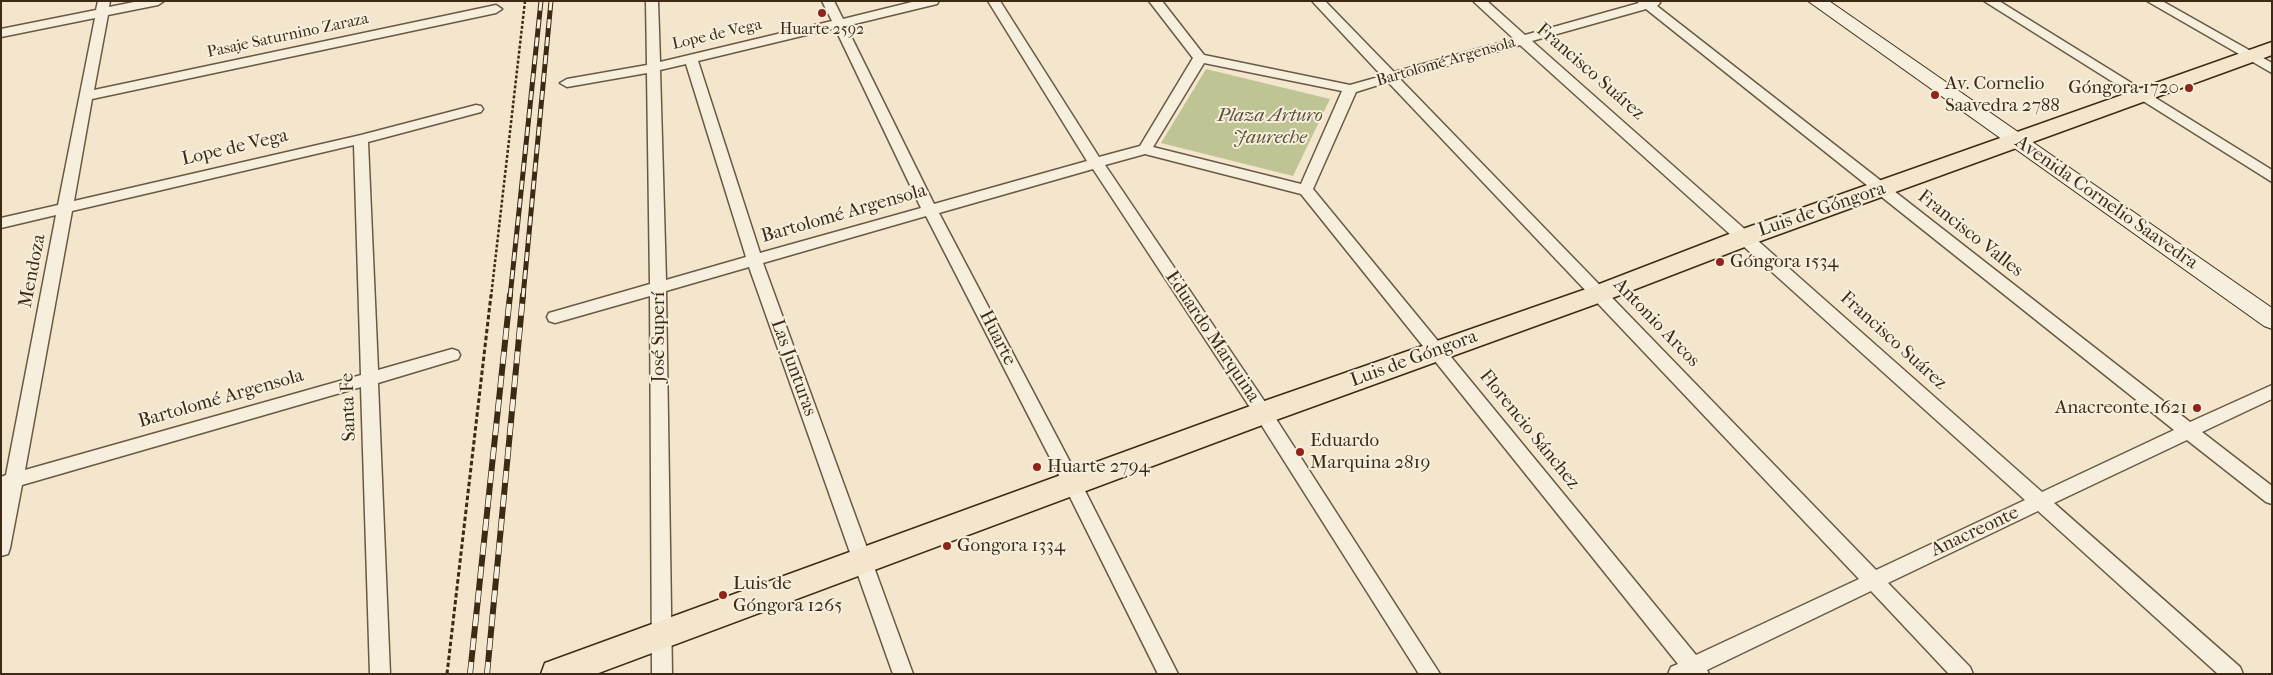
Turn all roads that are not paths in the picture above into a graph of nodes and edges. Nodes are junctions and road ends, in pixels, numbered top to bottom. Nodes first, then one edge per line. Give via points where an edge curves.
1 (158, 1) edge
2 (652, 1) edge
3 (828, 1) edge
4 (933, 1) edge
5 (994, 1) edge
6 (1155, 1) edge
7 (1318, 1) edge
8 (1479, 1) edge
9 (1817, 1) edge
10 (1990, 1) edge
11 (2153, 1) edge
12 (1650, 2) edge
13 (103, 7) edge
14 (496, 9) dead end
15 (840, 24) junction
16 (1, 33) edge
17 (1522, 40) junction
18 (2272, 48) edge
19 (2250, 56) junction
20 (1200, 58) junction
21 (691, 59) junction
22 (653, 68) junction
23 (2272, 68) edge
24 (1391, 77) junction
25 (567, 83) dead end
26 (1350, 89) junction
27 (2140, 95) junction
28 (87, 96) junction
29 (476, 109) dead end
30 (361, 140) junction
31 (2016, 140) junction
32 (1145, 149) junction
33 (1096, 163) junction
34 (2272, 177) edge
35 (1882, 189) junction
36 (1306, 190) junction
37 (65, 208) junction
38 (931, 212) junction
39 (1, 223) edge
40 (1746, 237) junction
41 (755, 262) junction
42 (658, 288) junction
43 (1598, 294) junction
44 (555, 317) dead end
45 (2272, 320) edge
46 (1438, 350) junction
47 (452, 355) dead end
48 (370, 378) junction
49 (2272, 391) edge
50 (1263, 413) junction
51 (2186, 431) junction
52 (8, 483) edge
53 (1072, 484) junction
54 (2272, 498) edge
55 (2040, 502) junction
56 (1, 548) edge
57 (863, 560) junction
58 (1873, 580) junction
59 (661, 634) junction
60 (1690, 671) edge
61 (380, 674) edge
62 (557, 674) edge
63 (662, 674) edge
64 (903, 674) edge
65 (1168, 674) edge
66 (1430, 674) edge
67 (1963, 674) edge
68 (2233, 674) edge

1 - 13 street
2 - 22 street, José Superí
3 - 15 street, Huarte
4 - 15 street, Lope de Vega
5 - 33 street, Eduardo Marquina
6 - 20 street
7 - 24 street, Antonio Arcos
8 - 17 street, Francisco Suárez
9 - 31 main road, Avenida Cornelio Saavedra
10 - 27 street
11 - 19 street
12 - 17 street, Bartolomé Argensola
12 - 35 street, Francisco Valles
13 - 16 street
13 - 28 street, Mendoza
14 - 28 street, Pasaje Saturnino Zaraza
15 - 21 street, Lope de Vega
15 - 38 street, Huarte
17 - 24 street, Bartolomé Argensola
17 - 40 street, Francisco Suárez
18 - 19 main road, Luis de Góngora
19 - 23 street
19 - 27 main road, Luis de Góngora
20 - 26 street
20 - 32 street
21 - 22 street, Lope de Vega
21 - 41 street, Las Junturas
22 - 25 street, Lope de Vega
22 - 42 street, José Superí
24 - 26 street, Bartolomé Argensola
24 - 43 street, Antonio Arcos
26 - 36 street
27 - 31 main road, Luis de Góngora
27 - 34 street
28 - 37 street, Mendoza
29 - 30 street, Lope de Vega
30 - 37 street, Lope de Vega
30 - 48 street, Santa Fe
31 - 35 main road, Luis de Góngora
31 - 45 main road, Avenida Cornelio Saavedra
32 - 33 street, Bartolomé Argensola
32 - 36 street
33 - 38 street, Bartolomé Argensola
33 - 50 street, Eduardo Marquina
35 - 40 main road, Luis de Góngora
35 - 51 street, Francisco Valles
36 - 46 street, Florencio Sánchez
37 - 39 street, Lope de Vega
37 - 52 street, Mendoza
38 - 41 street, Bartolomé Argensola
38 - 53 street, Huarte
40 - 43 main road, Luis de Góngora
40 - 55 street, Francisco Suárez
41 - 42 street, Bartolomé Argensola
41 - 57 street, Las Junturas
42 - 44 street, Bartolomé Argensola
42 - 59 street, José Superí
43 - 46 main road, Luis de Góngora
43 - 58 street, Antonio Arcos
46 - 50 main road, Luis de Góngora
46 - 60 street, Florencio Sánchez
47 - 48 street, Bartolomé Argensola
48 - 52 street, Bartolomé Argensola
48 - 61 street, Santa Fe
49 - 51 street, Anacreonte
50 - 53 main road, Luis de Góngora
50 - 66 street, Eduardo Marquina
51 - 54 street, Francisco Valles
51 - 55 street, Anacreonte
52 - 56 street, Mendoza
53 - 57 main road, Luis de Góngora
53 - 65 street, Huarte
55 - 58 street, Anacreonte
55 - 68 street, Francisco Suárez
57 - 59 main road, Luis de Góngora
57 - 64 street, Las Junturas
58 - 60 street, Anacreonte
58 - 67 street, Antonio Arcos
59 - 62 main road, Luis de Góngora
59 - 63 street, José Superí

